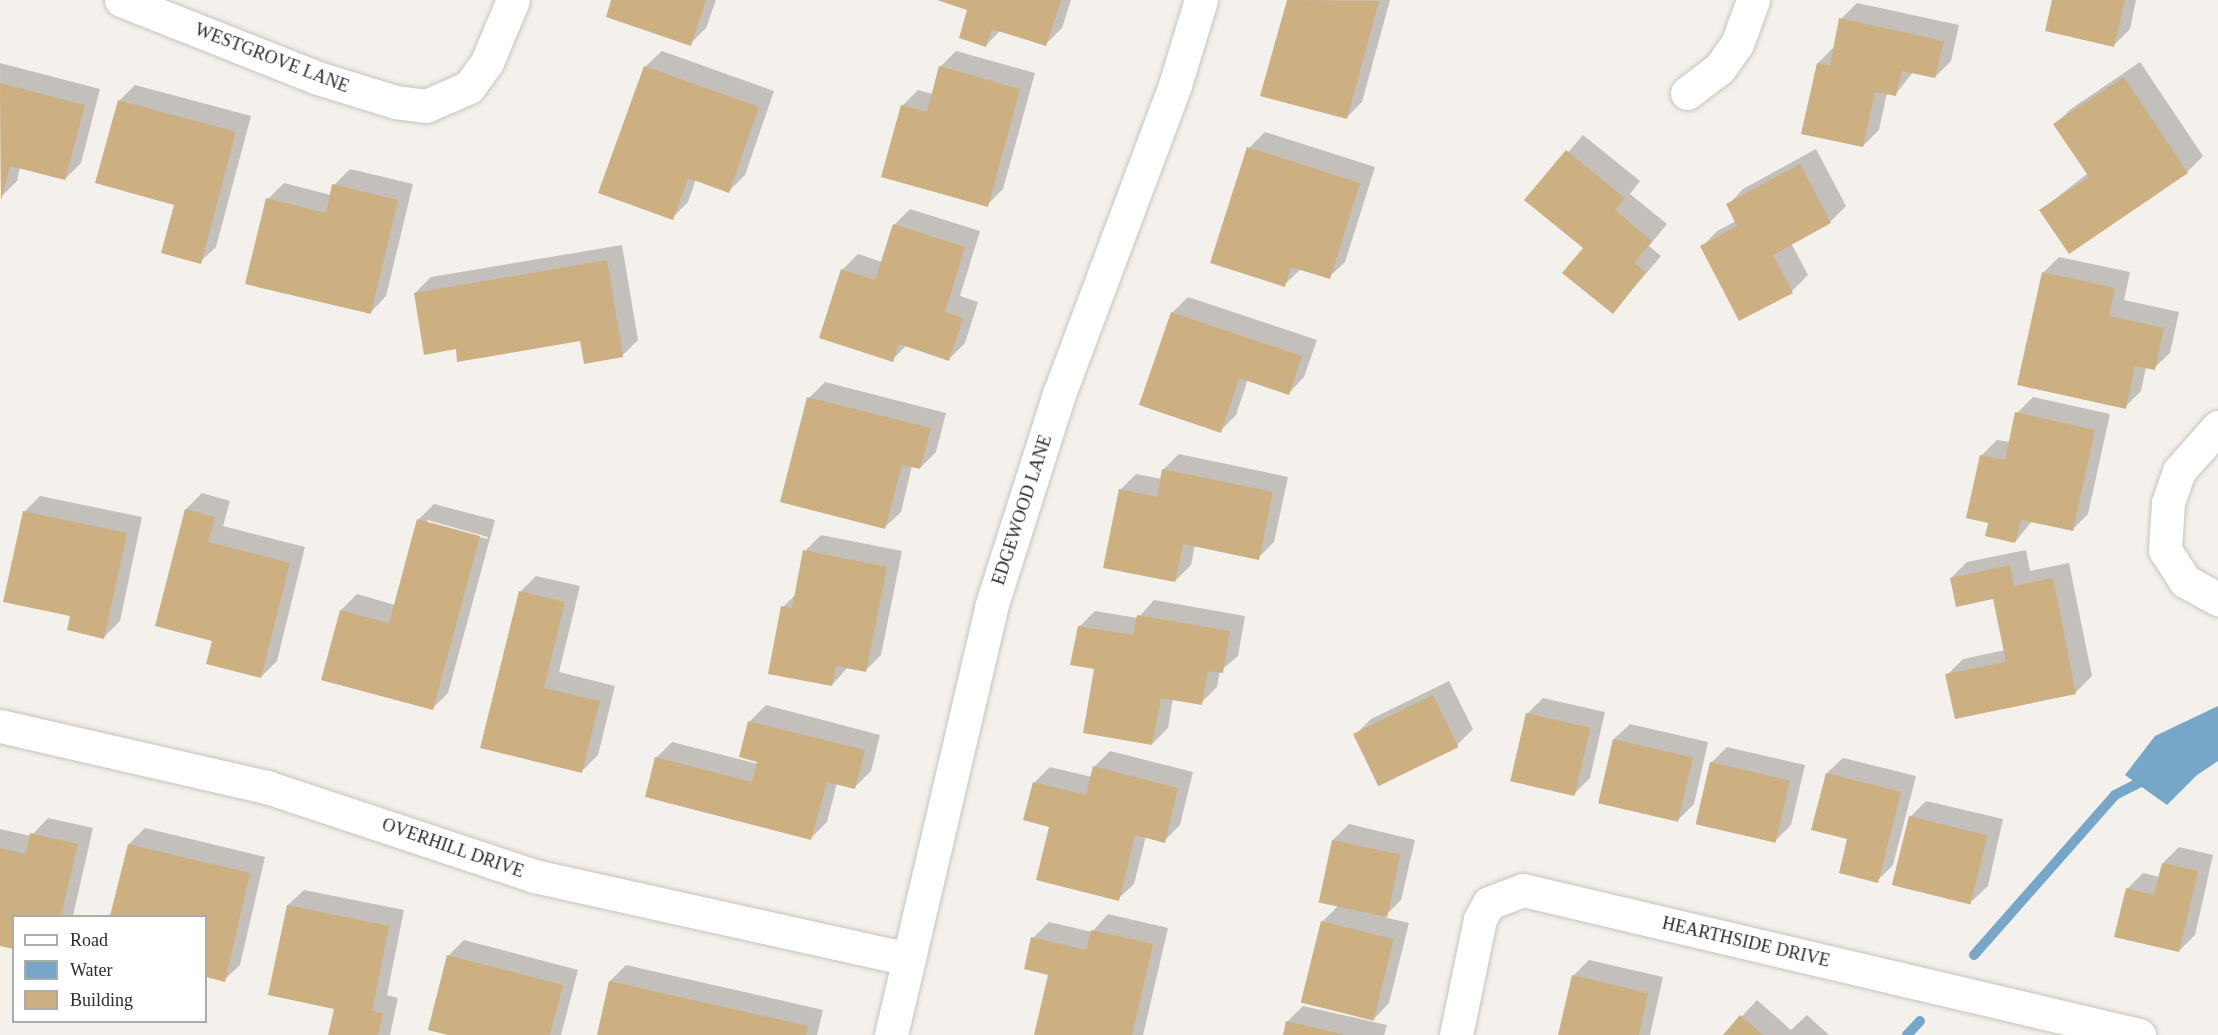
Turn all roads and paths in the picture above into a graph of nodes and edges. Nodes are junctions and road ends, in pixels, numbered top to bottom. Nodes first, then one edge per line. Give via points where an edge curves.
1 (121, 0) edge
2 (513, 0) edge
3 (1201, 0) edge
4 (1753, 0) edge
5 (1688, 93) dead end
6 (2218, 427) edge
7 (2210, 596) edge
8 (0, 726) edge
9 (909, 959) junction
10 (891, 1035) edge
11 (1456, 1035) edge
12 (2139, 1035) edge

1 - 2 street, WESTGROVE LANE via 318,78 395,102 426,106 469,87 487,62
3 - 9 street, EDGEWOOD LANE via 1175,85 1059,394 991,607
4 - 5 street via 1737,44 1720,68
6 - 7 street via 2179,471 2168,503 2165,550 2185,581
8 - 9 street, OVERHILL DRIVE via 267,787 534,876
9 - 10 street, EDGEWOOD LANE
11 - 12 street, HEARTHSIDE DRIVE via 1480,919 1490,903 1523,890

